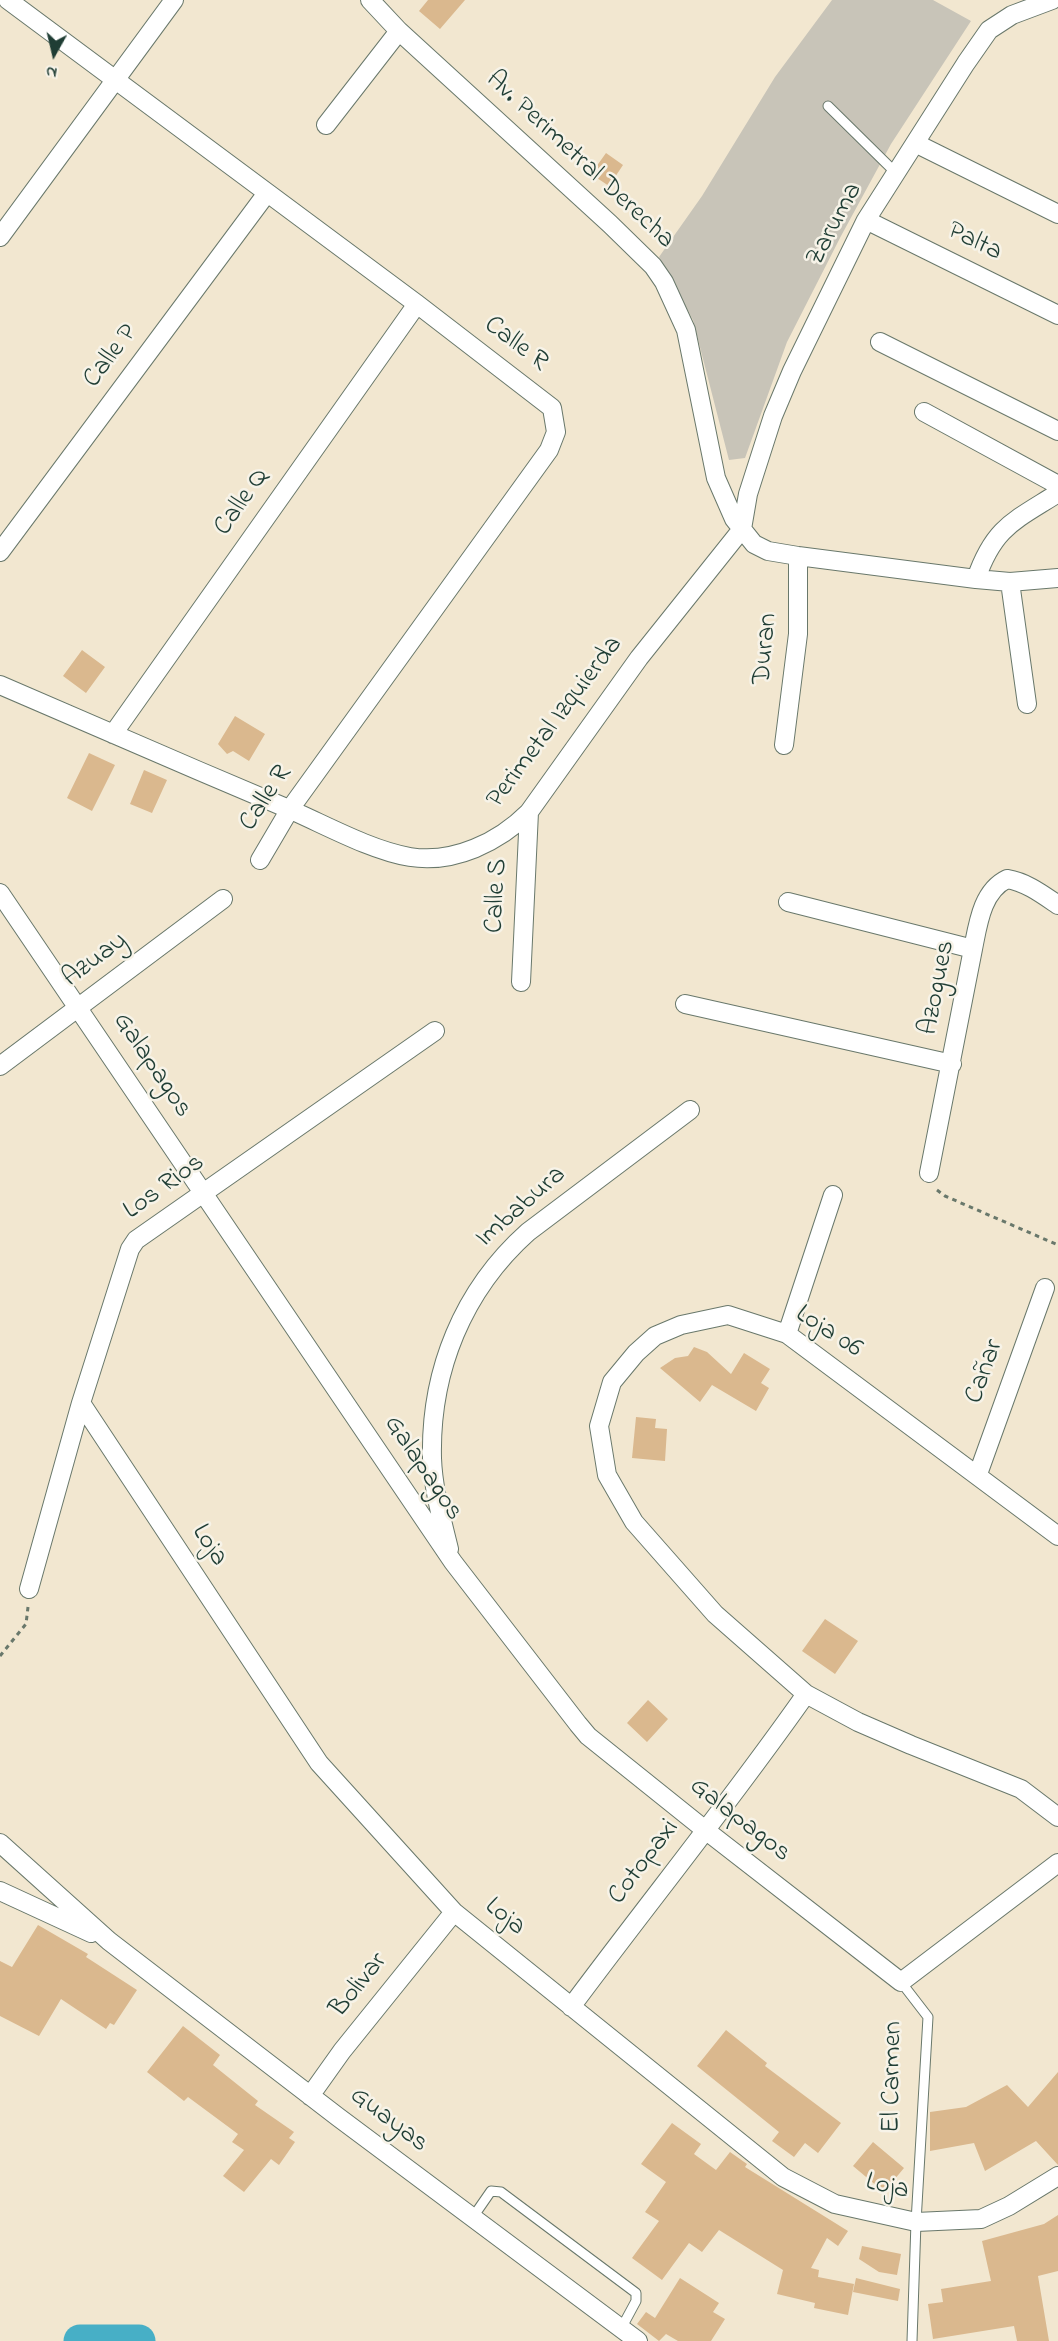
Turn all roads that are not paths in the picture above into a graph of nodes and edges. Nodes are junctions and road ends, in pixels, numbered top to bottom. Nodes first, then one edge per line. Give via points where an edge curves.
1 (8, 0) edge
2 (174, 0) edge
3 (370, 0) edge
4 (1052, 0) edge
5 (399, 31) junction
6 (116, 82) junction
7 (828, 106) dead end
8 (326, 125) dead end
9 (915, 143) junction
10 (896, 173) junction
11 (267, 193) junction
12 (1058, 214) edge
13 (866, 220) junction
14 (0, 237) edge
15 (417, 304) junction
16 (1058, 315) edge
17 (880, 342) dead end
18 (924, 412) dead end
19 (1058, 431) edge
20 (1058, 485) edge
21 (1058, 493) edge
22 (742, 529) junction
23 (0, 552) edge
24 (798, 556) junction
25 (1058, 578) edge
26 (976, 579) junction
27 (1010, 582) junction
28 (0, 685) edge
29 (1027, 704) dead end
30 (113, 734) junction
31 (784, 745) dead end
32 (290, 809) junction
33 (529, 812) junction
34 (260, 860) dead end
35 (0, 893) edge
36 (223, 899) dead end
37 (788, 903) dead end
38 (1058, 904) edge
39 (973, 949) junction
40 (521, 982) dead end
41 (685, 1004) dead end
42 (79, 1008) junction
43 (435, 1031) dead end
44 (952, 1064) junction
45 (0, 1066) edge
46 (690, 1110) dead end
47 (929, 1173) road end
48 (203, 1192) junction
49 (833, 1195) dead end
50 (1045, 1288) dead end
51 (787, 1334) junction
52 (81, 1403) junction
53 (978, 1474) junction
54 (1058, 1536) edge
55 (453, 1562) junction
56 (29, 1589) road end
57 (806, 1694) junction
58 (1058, 1817) edge
59 (704, 1829) junction
60 (0, 1843) edge
61 (1058, 1863) edge
62 (0, 1891) edge
63 (454, 1912) junction
64 (109, 1941) junction
65 (901, 1982) junction
66 (571, 2007) junction
67 (310, 2096) junction
68 (1058, 2176) edge
69 (473, 2217) junction
70 (916, 2222) junction
71 (622, 2327) junction
72 (638, 2341) edge
73 (912, 2341) edge

1 - 6 street, Calle R
2 - 6 street
3 - 5 street, Av. Perimetral Derecha
4 - 9 street, Zaruma via 1012,15 989,30
5 - 8 street
5 - 22 street, Av. Perimetral Derecha via 653,266 686,330 716,478
6 - 11 street, Calle R
6 - 14 street
7 - 10 lane
9 - 10 street, Zaruma
9 - 12 street
10 - 13 street, Zaruma
11 - 15 street, Calle R
11 - 23 street, Calle P
13 - 16 street, Palta
13 - 22 street, Zaruma via 773,416 748,494
15 - 30 street, Calle Q
15 - 32 street, Calle R via 552,408 556,432 549,450
17 - 19 street
18 - 20 street
21 - 26 street via 1010,524 990,544
22 - 24 street, Av. Perimetral Derecha via 754,544 768,551
22 - 33 street, Perimetal Izquierda via 639,658
24 - 26 street, Av. Perimetral Derecha
24 - 31 street, Duran via 798,634
25 - 27 street, Av. Perimetral Derecha
26 - 27 street, Av. Perimetral Derecha
27 - 29 street
28 - 30 street, Perimetal Izquierda
30 - 32 street, Perimetal Izquierda
32 - 33 street, Perimetal Izquierda via 339,833 410,857 448,858 512,829
32 - 34 street, Calle R
33 - 40 street, Calle S
35 - 42 street, Galapagos
36 - 42 street, Azuay
37 - 39 street
38 - 39 street, Azogues via 1021,882 1007,879 998,883 980,915
39 - 44 street, Azogues
41 - 44 street
42 - 45 street, Azuay
42 - 48 street, Galapagos
43 - 48 street, Los Rios
44 - 47 street, Azogues
46 - 55 street, Imbabura via 528,1232 507,1251 469,1300 444,1363 432,1458 439,1509
48 - 52 street, Los Rios via 136,1240 130,1249
48 - 55 street, Galapagos
49 - 51 street
50 - 53 street, Cañar
51 - 53 street, Loja 06
51 - 57 street, Loja 06 via 728,1315 681,1325 655,1336 612,1382 599,1426 607,1475 634,1522 715,1614
52 - 56 street, Los Rios
52 - 63 street, Loja via 319,1763
53 - 54 street, Loja 06
55 - 59 street, Galapagos via 588,1736
57 - 58 street via 911,1745 1021,1789
57 - 59 street, Cotopaxi via 741,1787
59 - 65 street, Galapagos
59 - 66 street, Cotopaxi
60 - 64 street, Guayas
61 - 65 street, El Carmen
62 - 64 street, Guayas
63 - 66 street, Loja
63 - 67 street, Bolivar
64 - 67 street, Guayas
65 - 70 lane, El Carmen via 928,2017
66 - 70 street, Loja via 783,2177 835,2204
67 - 69 street, Guayas
68 - 70 street, Loja via 981,2219
69 - 71 street, Guayas
69 - 71 lane via 491,2191 501,2192 636,2293 636,2301
70 - 73 lane, El Carmen
71 - 72 street, Guayas

